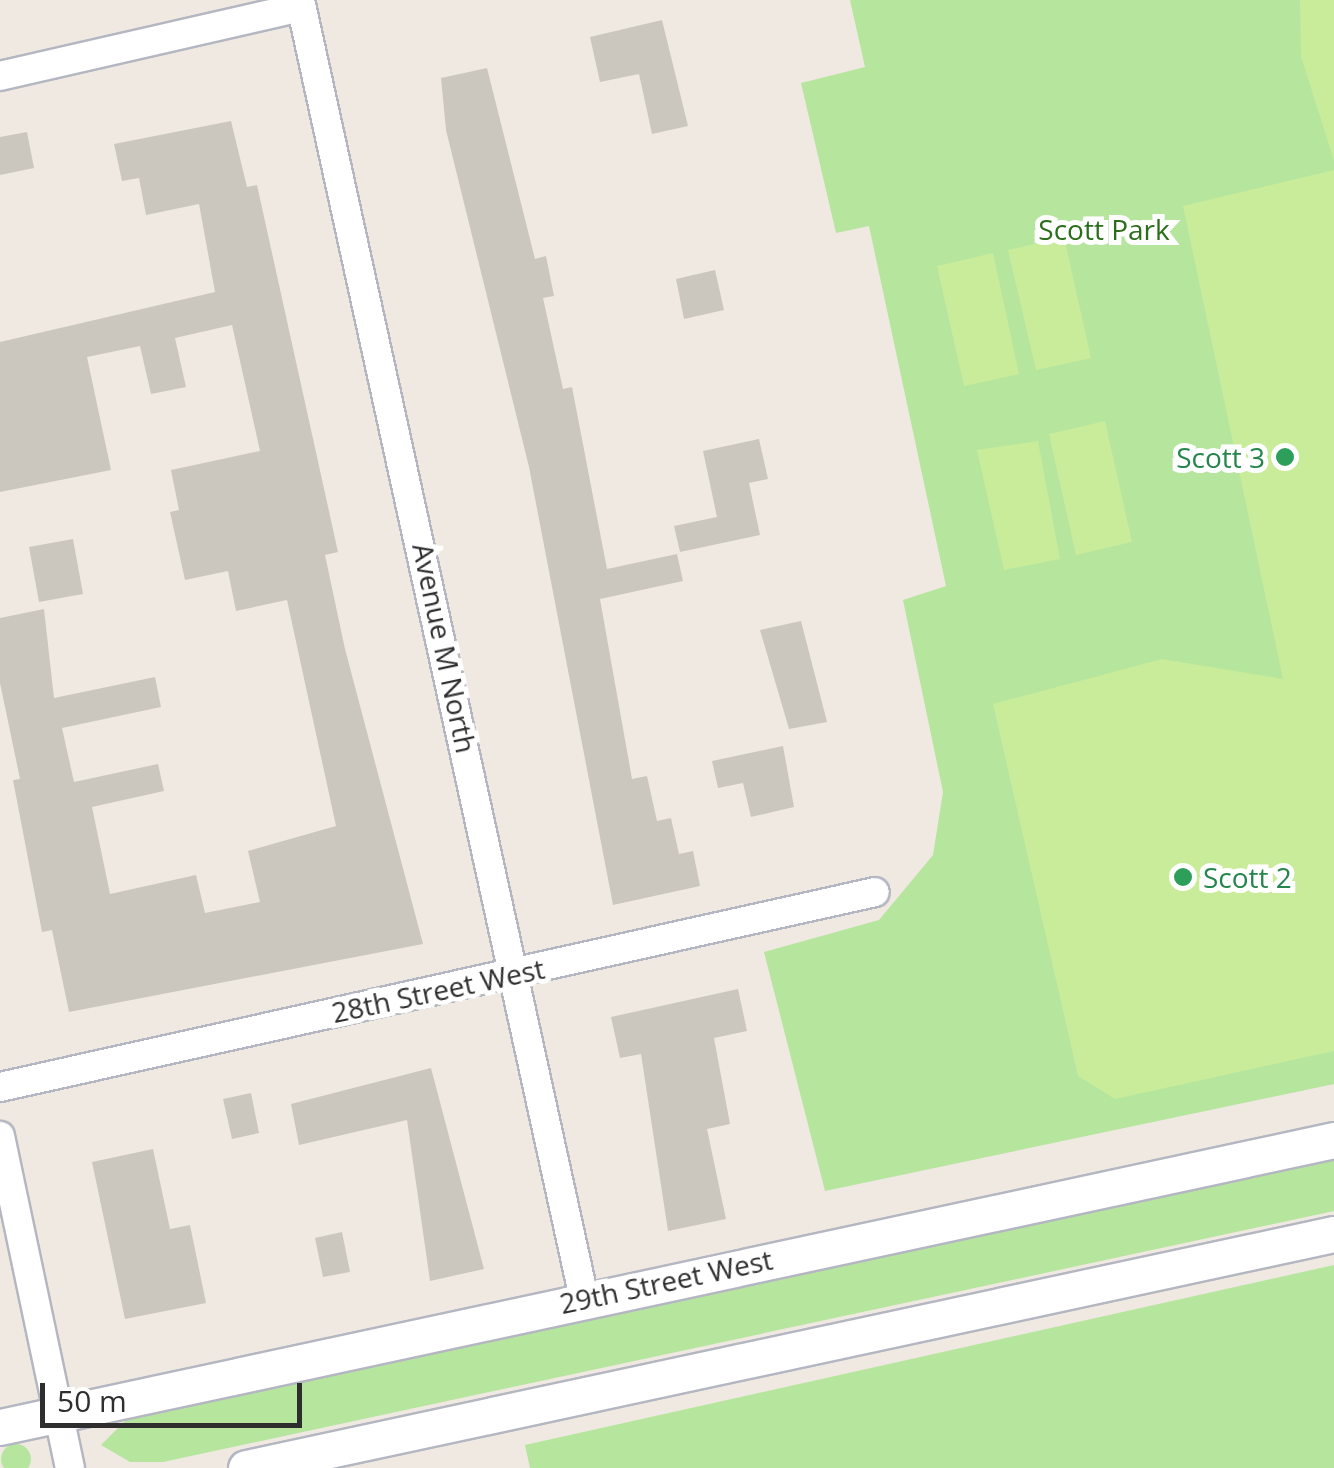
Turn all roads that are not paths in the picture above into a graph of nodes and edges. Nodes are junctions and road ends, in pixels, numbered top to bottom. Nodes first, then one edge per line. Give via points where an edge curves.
1 (300, 3) edge
2 (0, 76) edge
3 (875, 892) dead end
4 (515, 974) junction
5 (0, 1087) edge
6 (0, 1136) edge
7 (1334, 1140) edge
8 (1334, 1234) edge
9 (584, 1298) junction
10 (58, 1415) junction
11 (0, 1427) edge
12 (70, 1468) edge
13 (246, 1468) edge

1 - 2 street
1 - 4 street, Avenue M North
3 - 4 street, 28th Street West
4 - 5 street, 28th Street West
4 - 9 street, Avenue M North
6 - 10 street
7 - 9 street, 29th Street West
8 - 13 street
9 - 10 street, 29th Street West
10 - 11 street, 29th Street West
10 - 12 street

